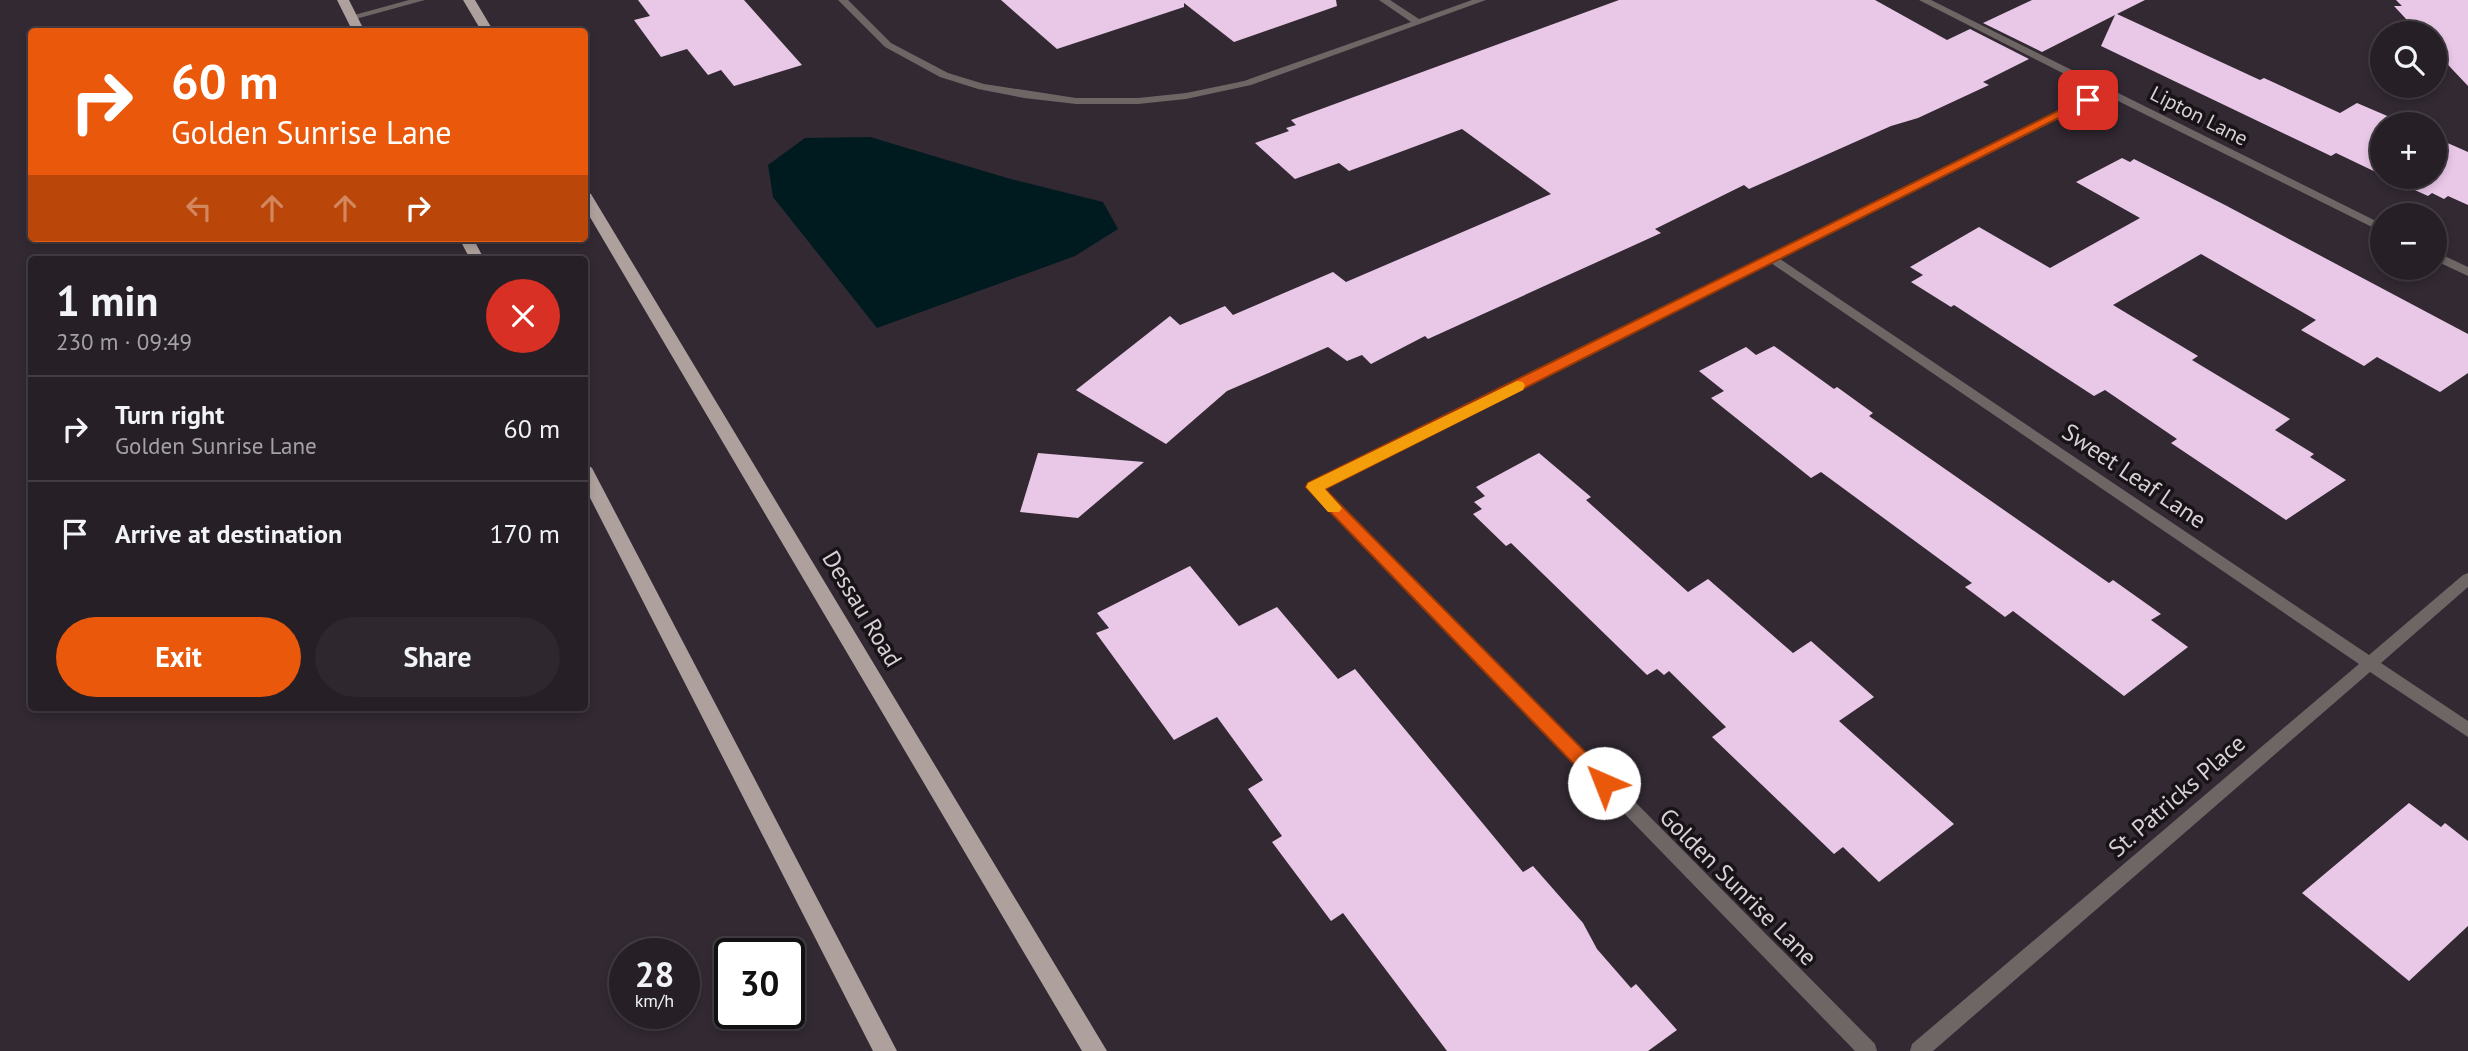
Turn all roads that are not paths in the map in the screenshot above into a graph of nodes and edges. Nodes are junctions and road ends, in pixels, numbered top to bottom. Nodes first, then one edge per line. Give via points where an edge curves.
1 (343, 0) edge
2 (420, 0) edge
3 (469, 0) edge
4 (843, 0) edge
5 (1384, 0) edge
6 (1481, 0) edge
7 (1924, 0) edge
8 (352, 17) junction
9 (1418, 22) junction
10 (357, 28) edge
11 (486, 28) edge
12 (2106, 91) junction
13 (588, 201) edge
14 (2370, 223) edge
15 (1773, 259) junction
16 (2447, 262) edge
17 (2468, 272) edge
18 (588, 476) edge
19 (2468, 579) edge
20 (2369, 664) junction
21 (2468, 730) edge
22 (886, 1051) edge
23 (1095, 1051) edge
24 (1868, 1051) edge
25 (1919, 1051) edge

1 - 8 main road
2 - 8 street
3 - 11 main road
4 - 9 street via 888,45 944,75 1024,96 1076,101 1186,96 1247,83
5 - 9 street
6 - 9 street
7 - 12 street, Lipton Lane
8 - 10 main road
12 - 14 street, Lipton Lane
12 - 15 street, Golden Sunrise Lane
13 - 23 main road, Dessau Road
15 - 20 street, Sweet Leaf Lane
15 - 24 street, Golden Sunrise Lane via 1314,487
16 - 17 street
18 - 22 main road
19 - 20 street, St. Patricks Place
20 - 21 street, Sweet Leaf Lane
20 - 25 street, St. Patricks Place

